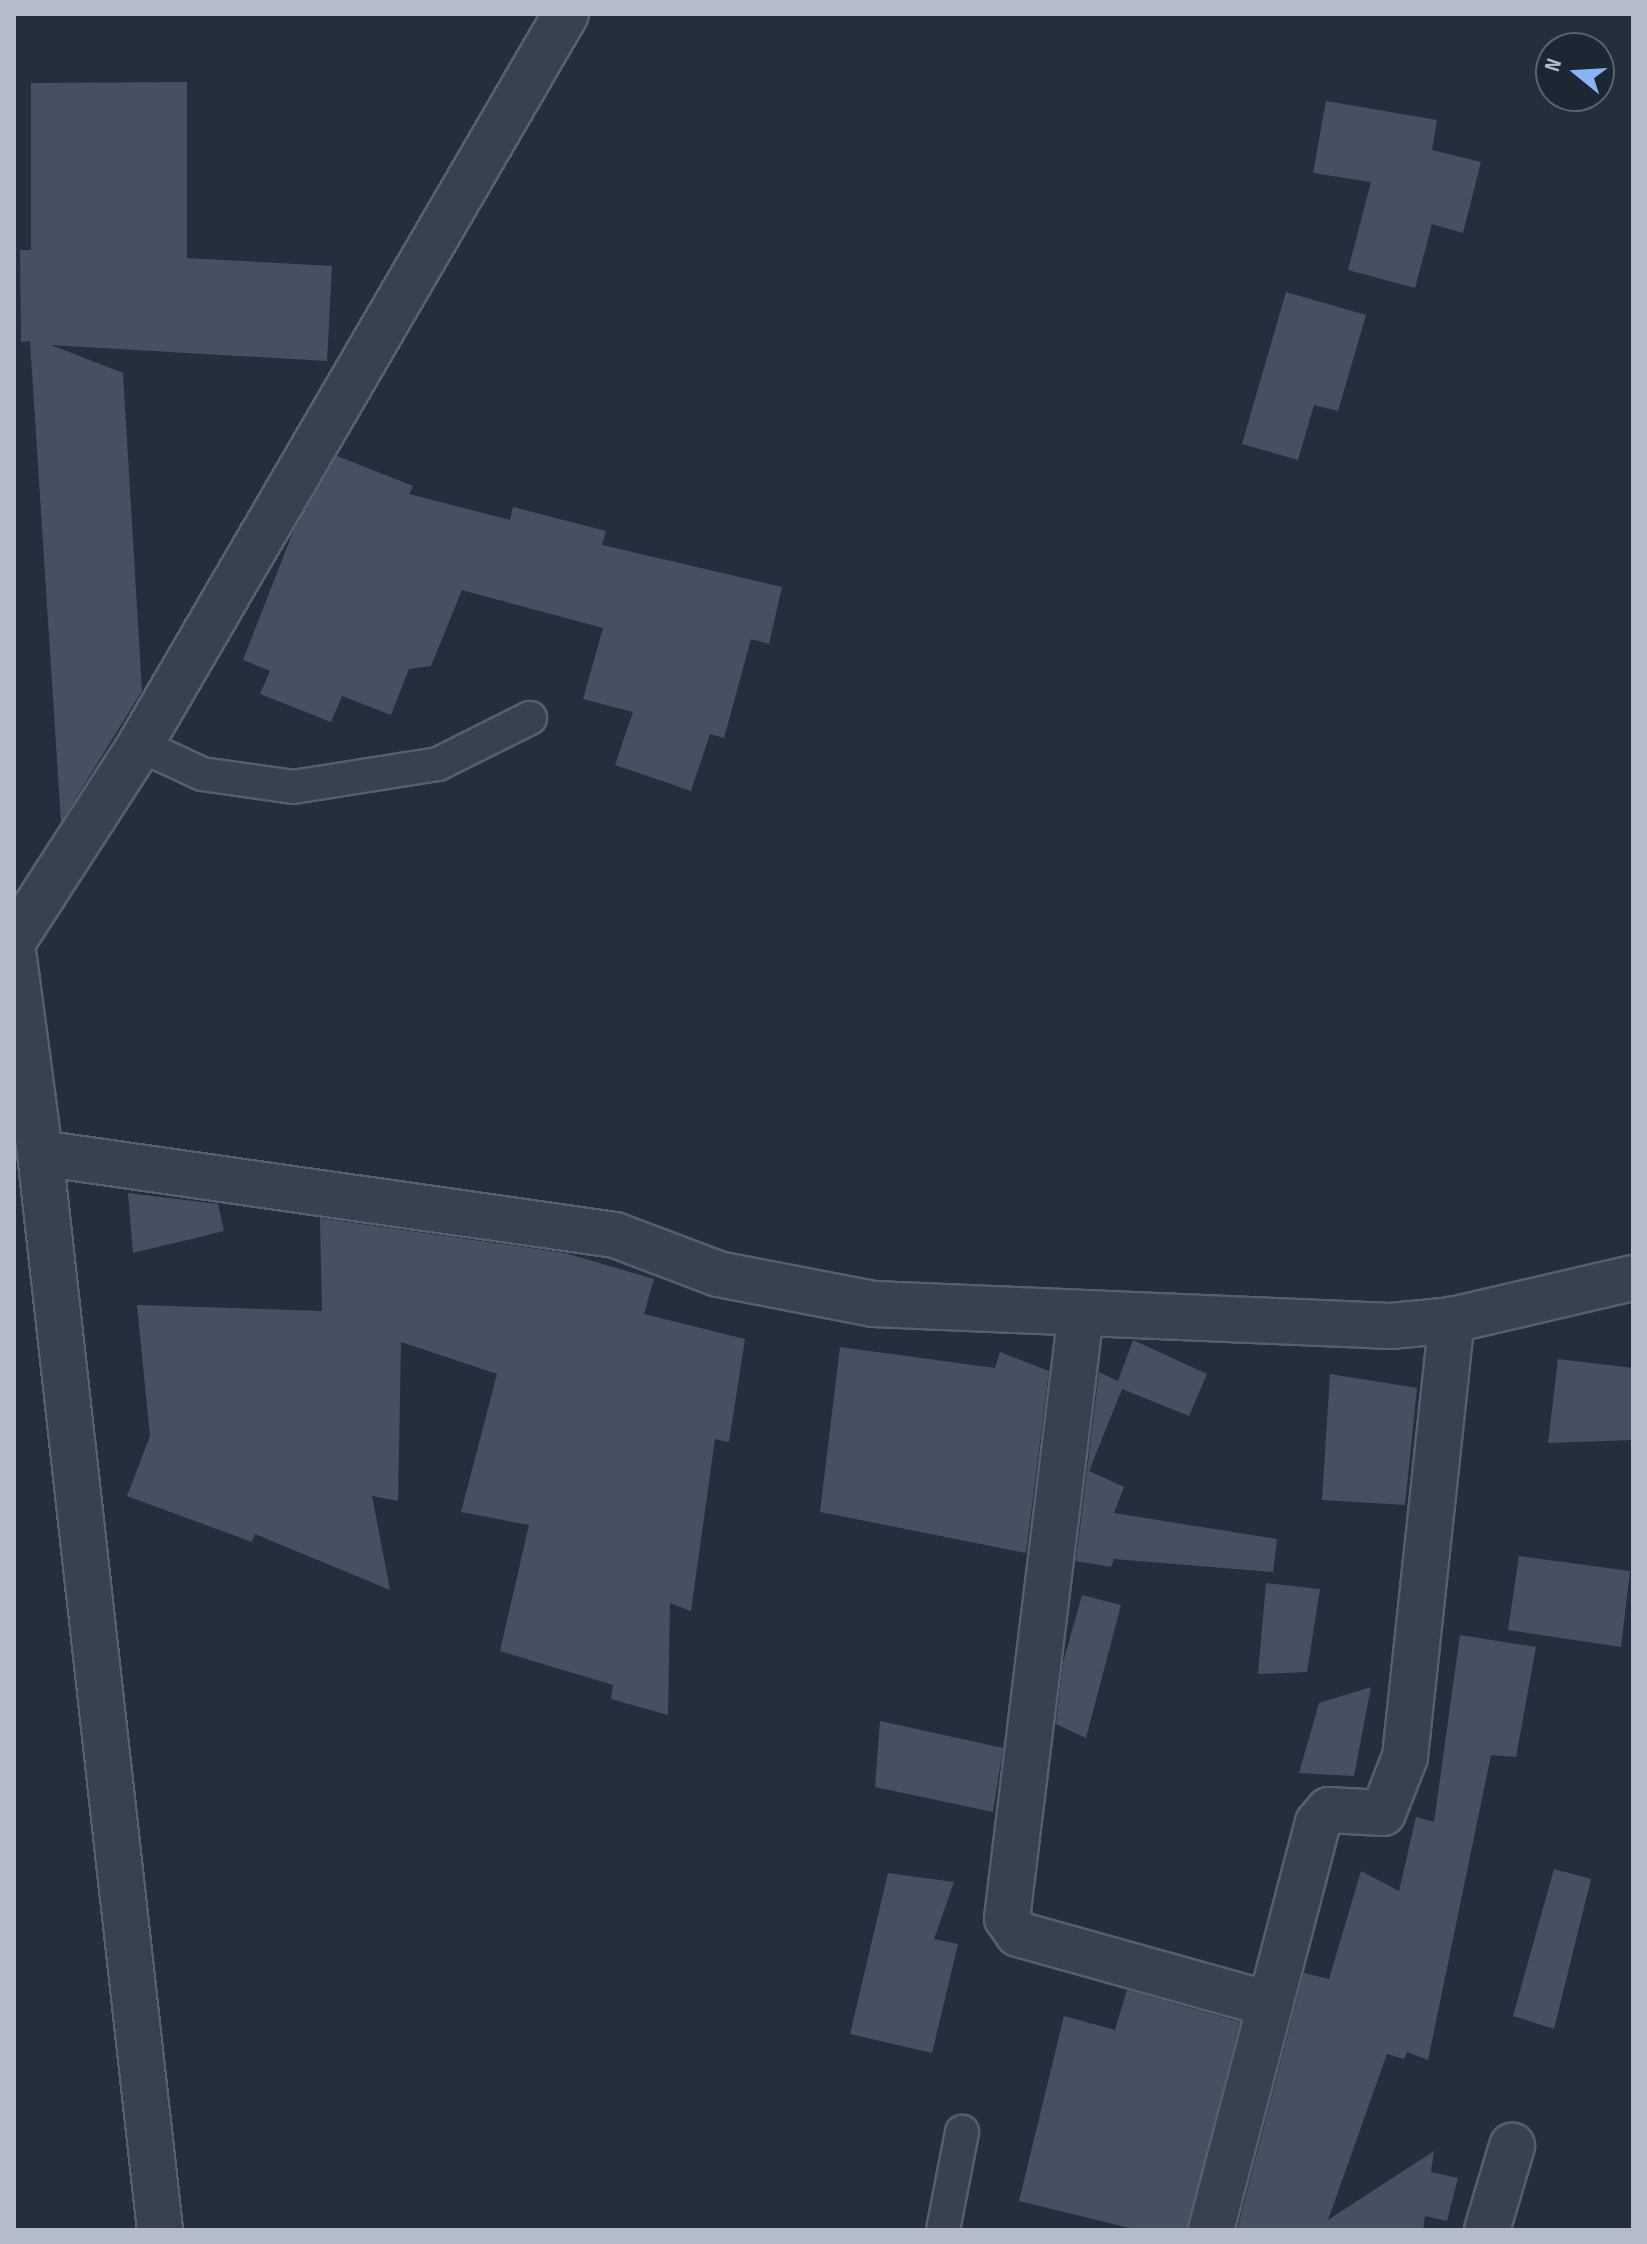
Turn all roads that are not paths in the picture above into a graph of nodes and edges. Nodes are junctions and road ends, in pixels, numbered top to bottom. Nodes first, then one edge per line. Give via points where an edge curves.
1 (566, 14) edge
2 (530, 718) dead end
3 (140, 745) junction
4 (14, 940) edge
5 (14, 958) edge
6 (27, 1157) edge
7 (1633, 1278) edge
8 (1081, 1313) junction
9 (1452, 1320) junction
10 (1269, 2004) junction
11 (962, 2132) dead end
12 (1512, 2146) dead end
13 (160, 2230) edge
14 (943, 2230) edge
15 (1211, 2230) edge
16 (1487, 2230) edge

1 - 3 street
2 - 3 lane via 438,764 293,787 202,774
3 - 4 street
5 - 6 street
6 - 8 street via 615,1235 718,1274 874,1304
6 - 13 street
7 - 9 street
8 - 9 street via 1391,1326
8 - 10 street via 1007,1918 1018,1934
9 - 10 street via 1405,1757 1383,1813 1329,1810 1318,1823
10 - 15 street
11 - 14 lane
12 - 16 street

